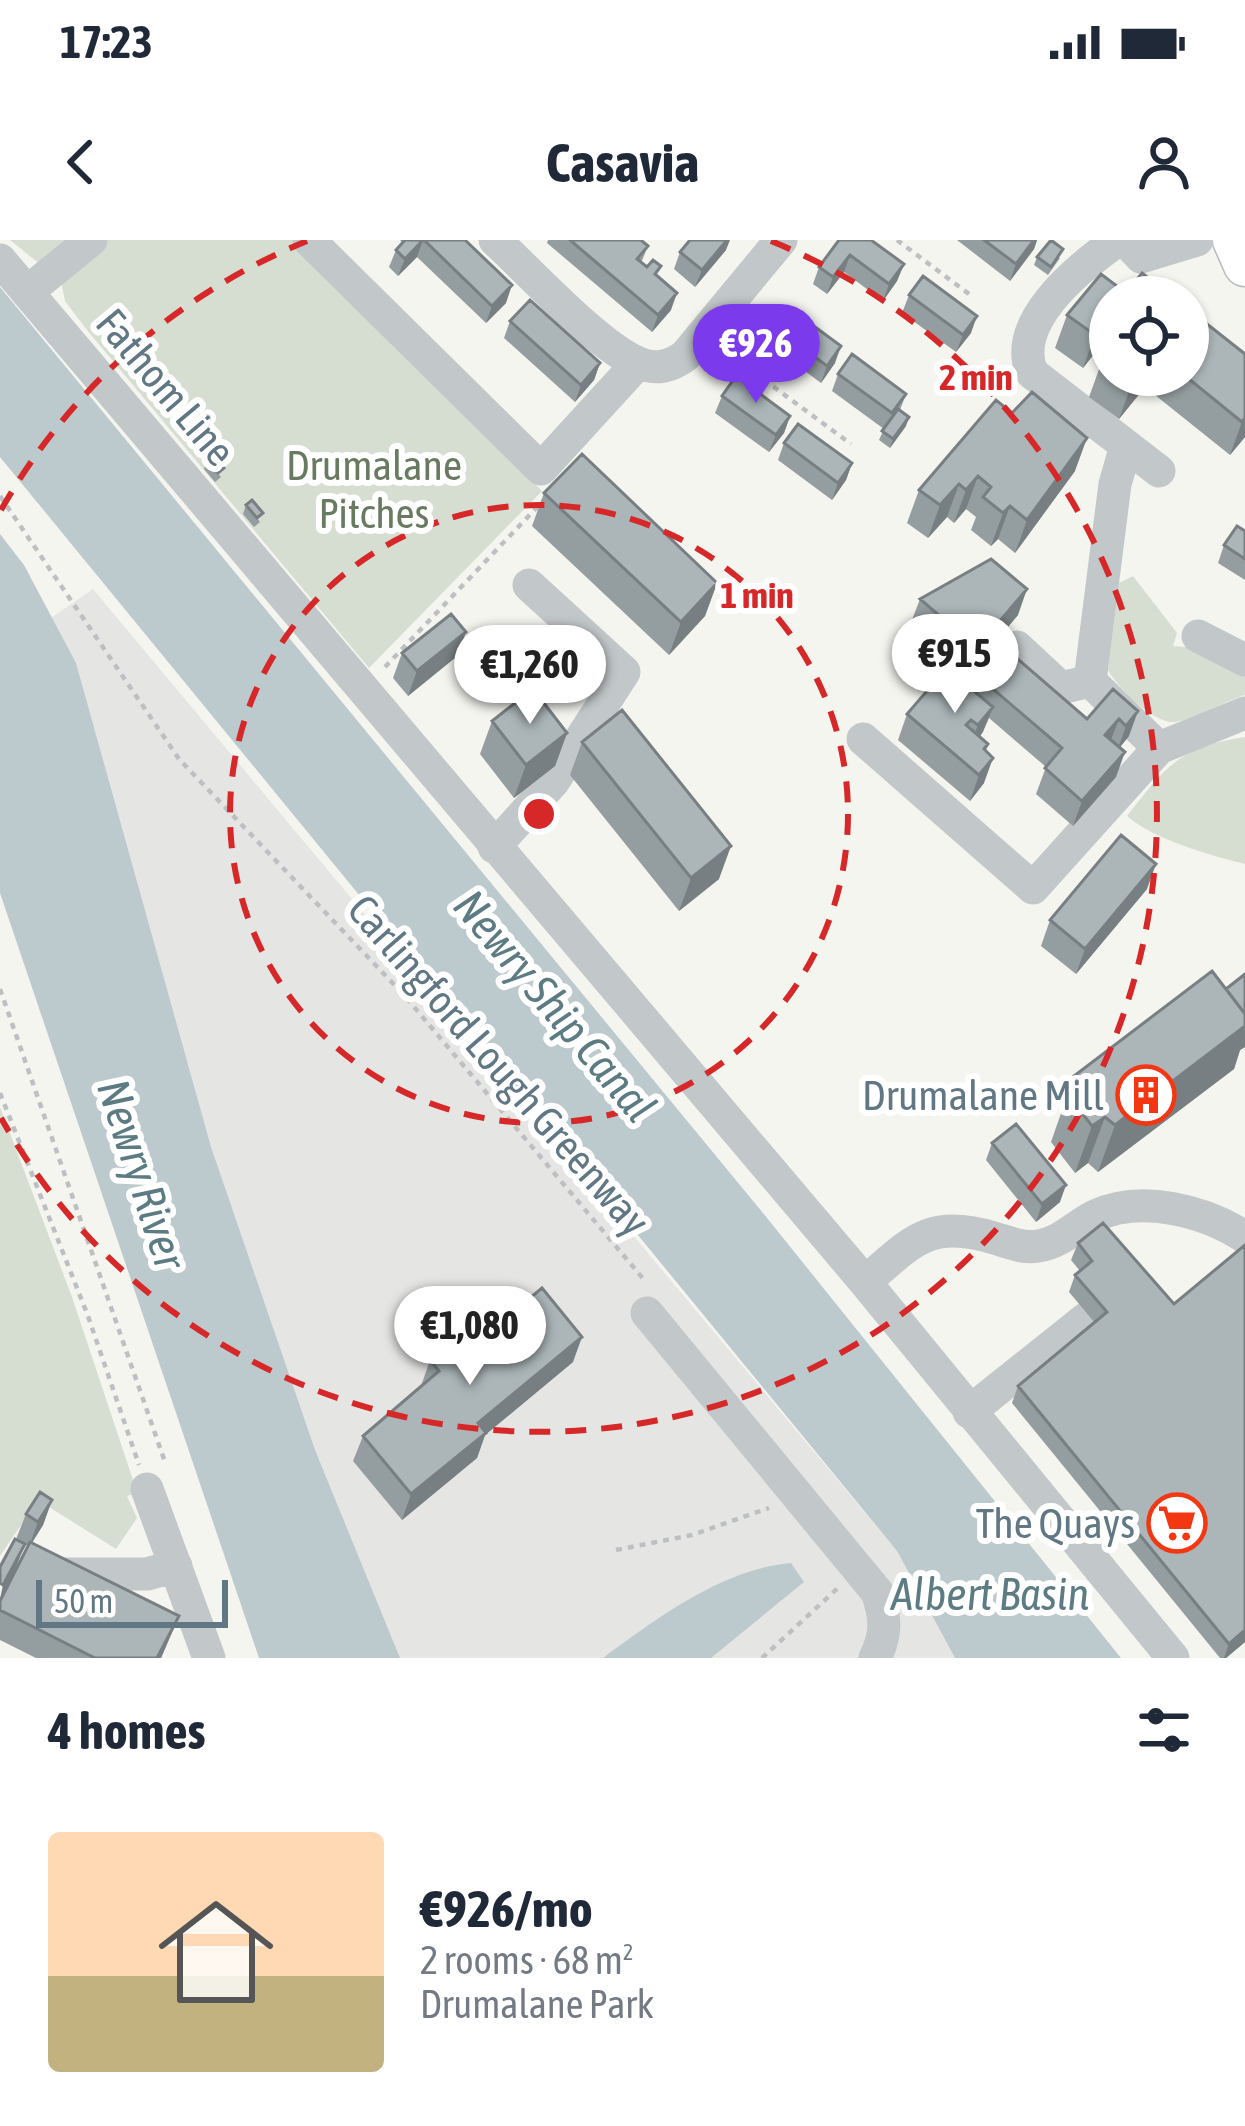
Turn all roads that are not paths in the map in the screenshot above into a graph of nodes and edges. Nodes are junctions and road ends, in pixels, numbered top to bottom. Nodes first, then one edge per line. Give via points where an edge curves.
1 (309, 240) edge
2 (495, 240) edge
3 (781, 240) edge
4 (1121, 240) edge
5 (1197, 240) edge
6 (1234, 240) edge
7 (68, 247) edge
8 (0, 260) edge
9 (1245, 265) edge
10 (27, 292) junction
11 (638, 364) junction
12 (1126, 446) junction
13 (1159, 471) dead end
14 (1072, 554) dead end
15 (1105, 568) junction
16 (529, 585) dead end
17 (1198, 636) dead end
18 (1016, 647) dead end
19 (1245, 660) edge
20 (1090, 681) junction
21 (1245, 713) edge
22 (863, 739) dead end
23 (1159, 748) junction
24 (494, 847) junction
25 (1245, 1237) edge
26 (865, 1282) junction
27 (646, 1298) road end
28 (1087, 1318) dead end
29 (969, 1412) junction
30 (157, 1480) road end
31 (31, 1559) edge
32 (176, 1566) junction
33 (209, 1658) edge
34 (875, 1658) edge
35 (1173, 1658) edge

1 - 11 street via 542,469
2 - 11 street
3 - 11 street via 670,366
4 - 5 street via 1141,256
4 - 12 street via 1062,288 1031,331 1026,360
6 - 9 main road
7 - 10 street
8 - 10 street, Fathom Line
10 - 24 street, Fathom Line via 364,682
12 - 13 street
12 - 15 street
14 - 15 street
15 - 20 street
16 - 24 street via 623,672 553,782
17 - 19 street
18 - 20 street via 1061,688
20 - 23 street
21 - 23 street
22 - 23 street via 1034,888
24 - 26 street
25 - 26 street via 1213,1219 1160,1208 1103,1213 1031,1247 944,1228 916,1238
26 - 29 street
27 - 34 street via 859,1568 885,1614
28 - 29 street
29 - 35 street
30 - 32 street
31 - 32 street via 64,1577
32 - 33 street

